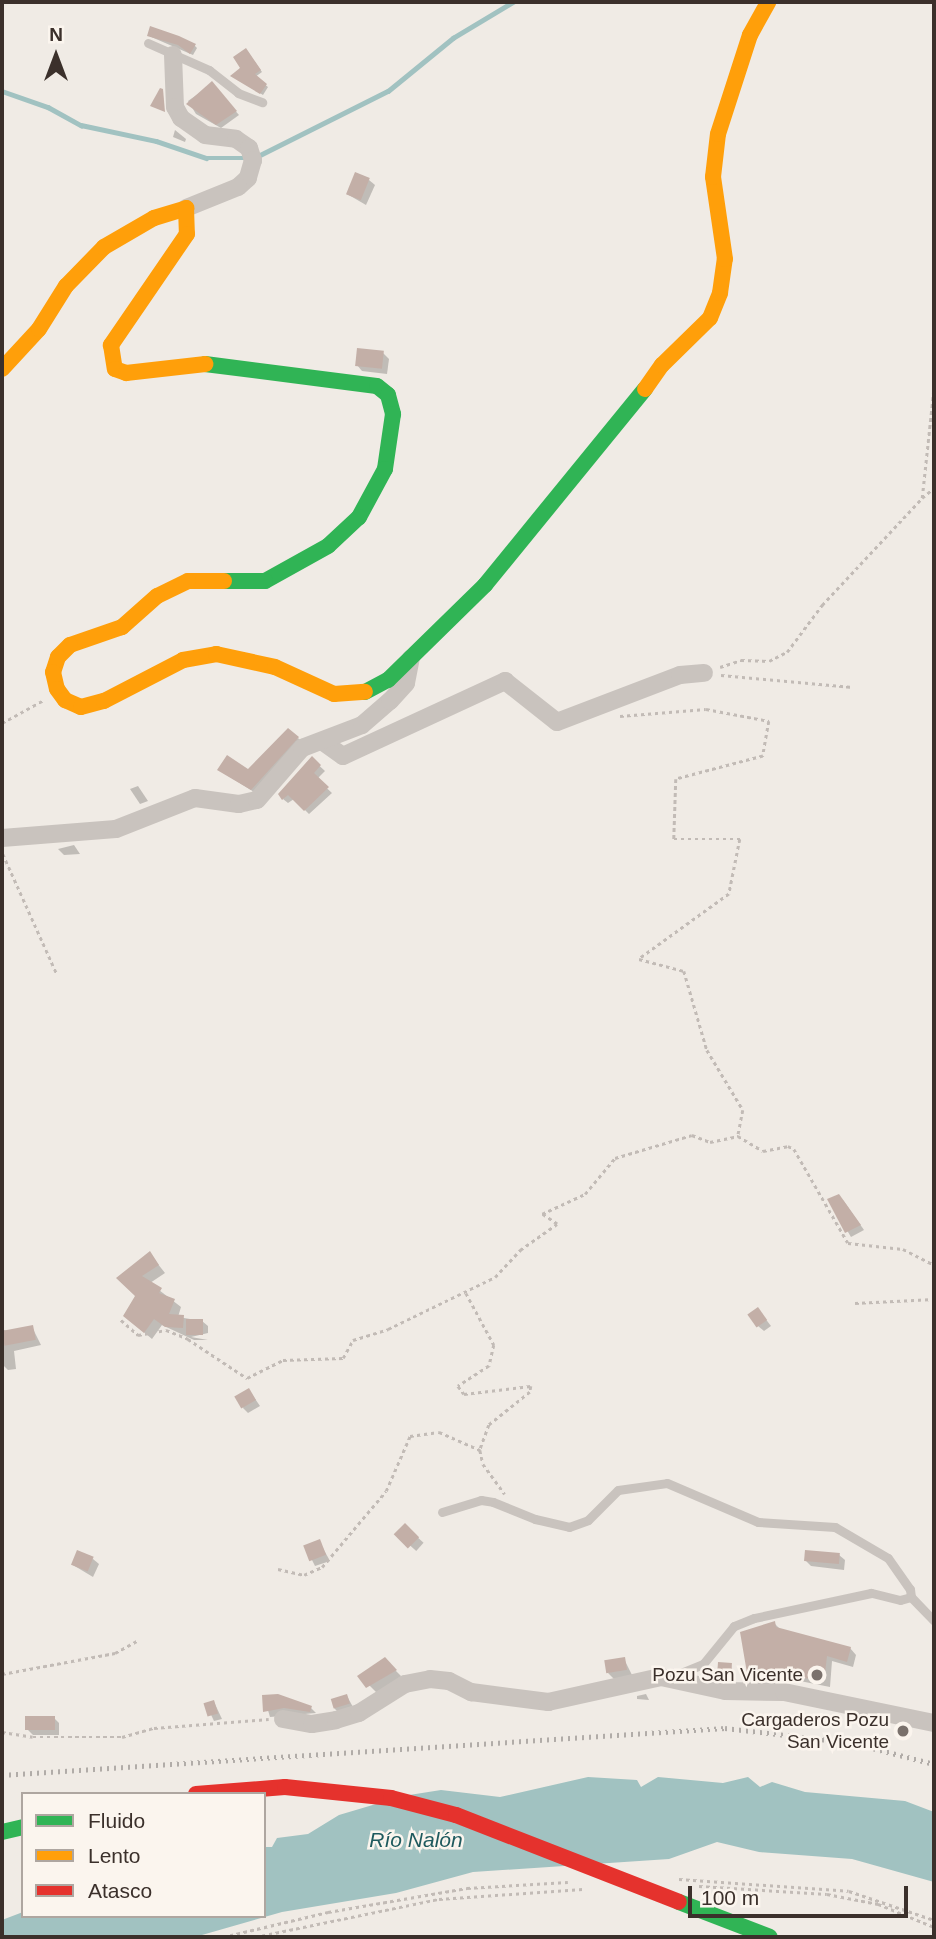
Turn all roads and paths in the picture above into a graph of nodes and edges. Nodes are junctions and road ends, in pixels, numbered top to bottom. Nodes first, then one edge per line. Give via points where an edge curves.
1 (768, 2) edge
2 (148, 43) dead end
3 (173, 55) junction
4 (262, 102) dead end
5 (186, 208) junction
6 (2, 369) edge
7 (934, 386) edge
8 (934, 488) edge
9 (922, 498) junction
10 (411, 654) junction
11 (704, 673) junction
12 (852, 687) dead end
13 (58, 691) junction
14 (611, 717) dead end
15 (2, 723) edge
16 (323, 742) junction
17 (2, 838) edge
18 (2, 850) edge
19 (57, 974) dead end
20 (738, 1136) junction
21 (934, 1265) edge
22 (466, 1293) junction
23 (934, 1299) edge
24 (855, 1303) dead end
25 (121, 1320) dead end
26 (480, 1450) junction
27 (514, 1509) junction
28 (442, 1512) dead end
29 (278, 1569) dead end
30 (911, 1597) junction
31 (934, 1621) edge
32 (136, 1641) dead end
33 (2, 1674) edge
34 (670, 1678) junction
35 (283, 1719) joint
36 (934, 1723) edge
37 (2, 1732) edge
38 (221, 1792) edge
39 (21, 1828) edge
40 (2, 1832) edge
41 (675, 1879) dead end
42 (572, 1882) dead end
43 (591, 1890) dead end
44 (679, 1894) junction
45 (934, 1920) edge
46 (934, 1927) edge
47 (223, 1937) edge
48 (255, 1937) edge
49 (771, 1937) edge

1 - 10 street via 750,35 718,135 713,177 724,259 720,293 710,318 662,365 630,412 581,465 485,585
2 - 3 lane
3 - 4 lane via 209,70 238,93
3 - 5 street via 175,107 181,118 205,135 236,139 248,148 253,160 248,178 238,187
5 - 6 street via 154,218 104,247 66,286 39,328
5 - 13 street via 187,234 111,345 115,369 126,373 209,363 377,386 388,396 393,414 385,469 359,517 327,545 265,581 188,581 157,596 122,627 70,645 58,657 53,672
7 - 9 path
8 - 9 path
9 - 11 path via 822,605 787,652 769,661 741,660
10 - 13 street via 388,680 349,696 247,658 216,654 183,660 81,707
10 - 16 street via 406,683 390,701 362,725
11 - 12 path
11 - 16 street via 680,675 557,722 505,681 343,756
13 - 15 path
14 - 20 path via 706,709 769,721 763,756 676,779 674,839 740,839 729,894 639,959 684,971 707,1050 743,1110
16 - 17 street via 302,748 288,760 272,787 257,800 239,804 195,798 116,830
18 - 19 path
20 - 21 path via 763,1151 788,1146 798,1153 848,1243 903,1250
20 - 22 path via 710,1142 692,1135 615,1158 585,1194 542,1214 557,1222 550,1231 520,1251 495,1277
22 - 25 path via 353,1340 343,1358 283,1360 247,1378 188,1339 166,1330 138,1335
22 - 26 path via 494,1345 489,1366 458,1386 464,1394 489,1394 525,1383 531,1386 530,1392 488,1425
23 - 24 path
26 - 27 path via 483,1464
26 - 29 path via 439,1432 410,1436 386,1491 322,1567 304,1575
27 - 28 lane via 481,1500
27 - 30 lane via 569,1527 588,1520 618,1490 675,1484 758,1522 835,1527 888,1558
30 - 31 lane
30 - 34 lane via 900,1600 863,1594 754,1618 734,1626 703,1664
32 - 33 path via 115,1653
34 - 35 street via 548,1702 471,1692 449,1681 430,1679 405,1684 359,1713 335,1720 312,1724
34 - 36 street via 724,1691 784,1692
35 - 37 path via 154,1728 122,1737 33,1737
38 - 44 street, bridge via 285,1787 391,1798 456,1815
39 - 40 street
41 - 45 path via 787,1883 849,1891
42 - 47 path via 467,1888 328,1912
43 - 48 path via 557,1888 439,1899
44 - 46 path via 827,1894 877,1904
44 - 49 street

